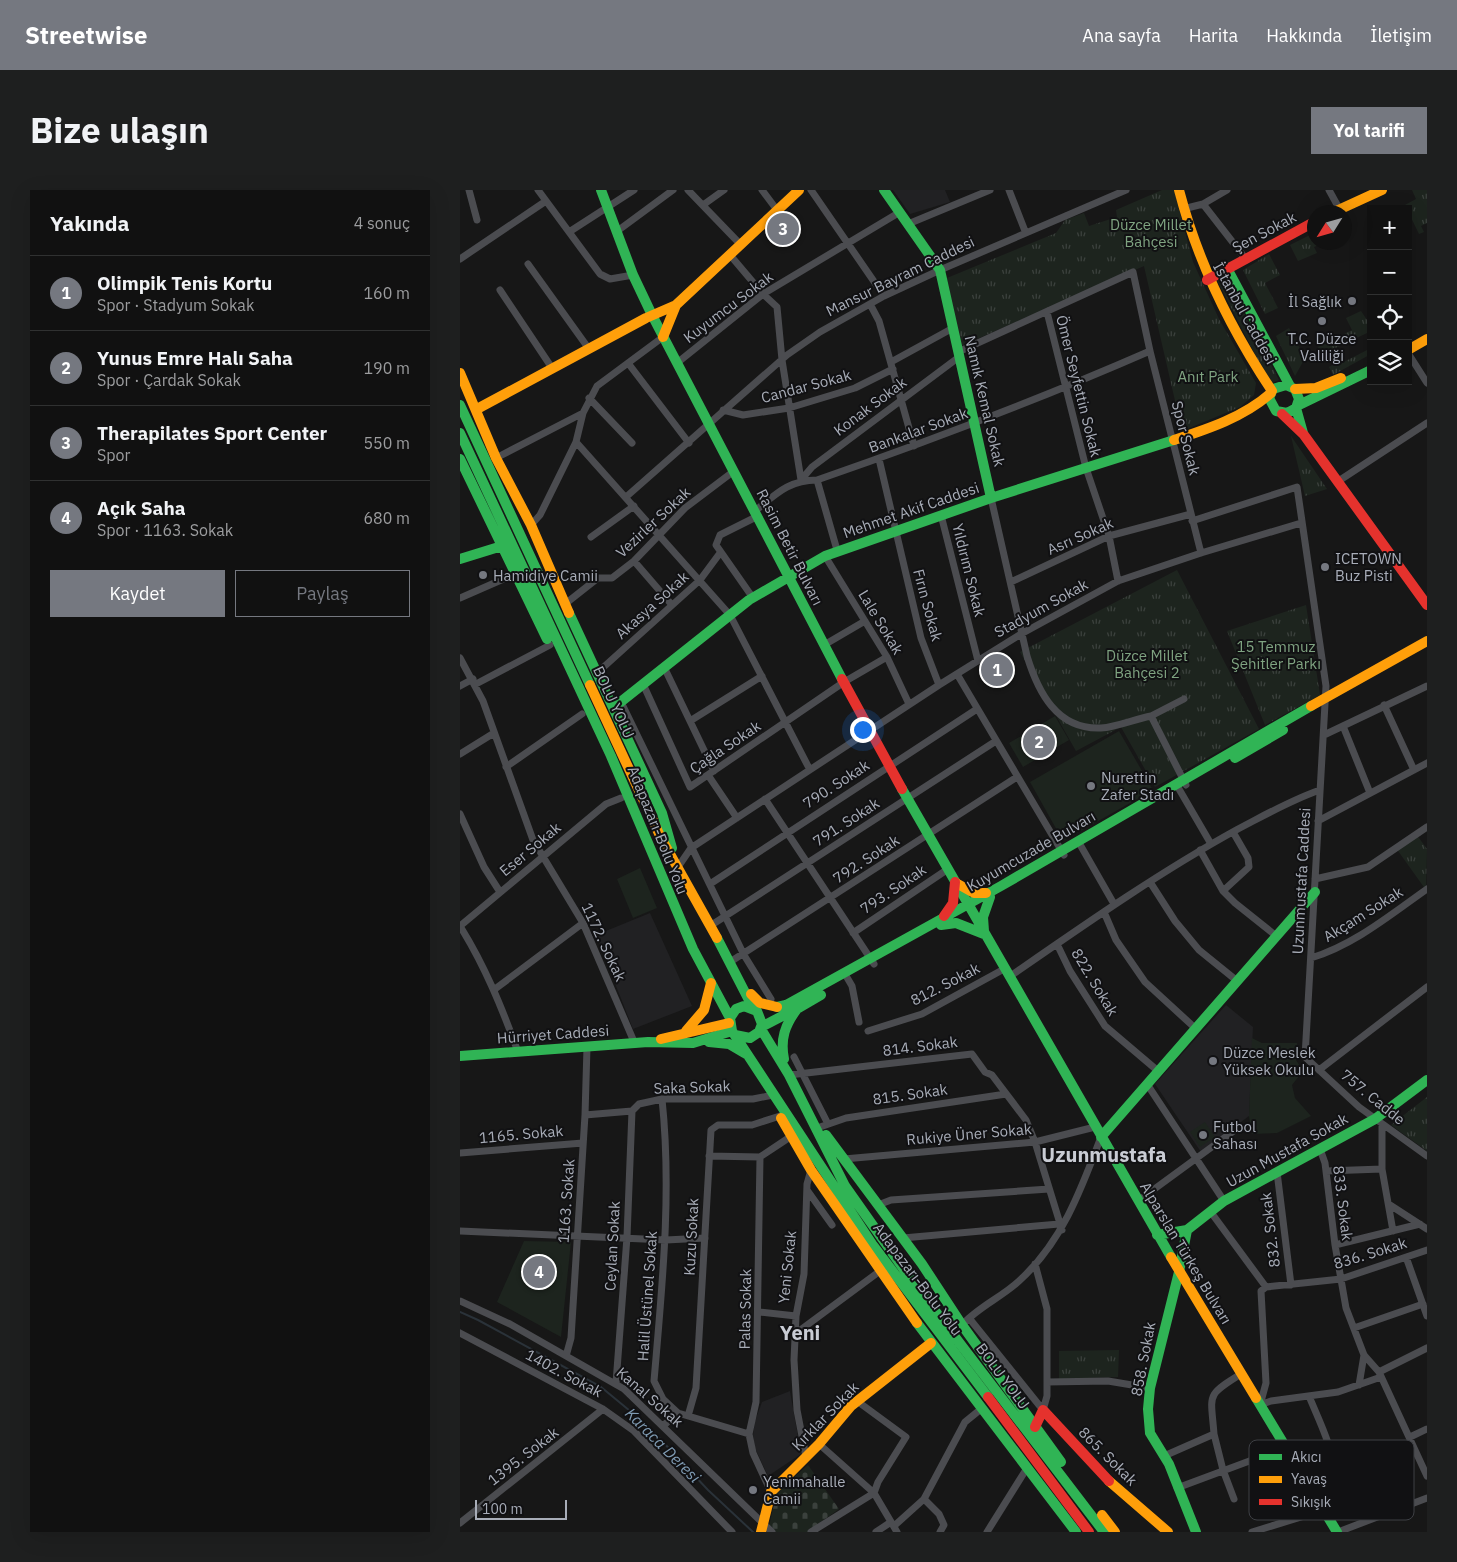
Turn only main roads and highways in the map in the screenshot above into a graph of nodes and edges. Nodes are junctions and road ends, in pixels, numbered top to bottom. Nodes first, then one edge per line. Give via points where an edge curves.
1 (601, 190) edge
2 (799, 190) edge
3 (884, 190) edge
4 (1179, 190) edge
5 (1382, 190) edge
6 (1350, 205) edge
7 (1307, 226) edge
8 (1228, 270) junction
9 (1207, 280) junction
10 (676, 305) junction
11 (652, 315) junction
12 (1427, 332) edge
13 (663, 337) junction
14 (1427, 339) edge
15 (1412, 341) edge
16 (1412, 349) edge
17 (1367, 365) edge
18 (1367, 372) edge
19 (460, 373) edge
20 (460, 385) edge
21 (1293, 388) junction
22 (1271, 392) junction
23 (460, 405) edge
24 (1297, 407) junction
25 (1254, 408) junction
26 (477, 409) junction
27 (1278, 412) junction
28 (460, 433) edge
29 (1304, 436) junction
30 (460, 446) edge
31 (460, 459) edge
32 (490, 468) junction
33 (476, 480) junction
34 (991, 498) junction
35 (502, 546) junction
36 (460, 559) edge
37 (788, 575) junction
38 (1427, 605) edge
39 (1425, 645) edge
40 (617, 705) junction
41 (678, 867) junction
42 (956, 882) junction
43 (1314, 892) road end
44 (989, 895) junction
45 (670, 899) junction
46 (968, 907) junction
47 (941, 922) junction
48 (984, 934) junction
49 (846, 976) junction
50 (740, 982) junction
51 (711, 983) junction
52 (774, 1003) junction
53 (797, 1009) junction
54 (756, 1010) junction
55 (732, 1027) junction
56 (762, 1027) junction
57 (684, 1033) junction
58 (648, 1042) junction
59 (693, 1043) junction
60 (460, 1056) edge
61 (750, 1056) junction
62 (787, 1073) junction
63 (1427, 1080) edge
64 (773, 1095) junction
65 (803, 1104) junction
66 (1101, 1137) junction
67 (1187, 1230) junction
68 (1157, 1235) junction
69 (1179, 1272) junction
70 (931, 1343) junction
71 (1035, 1427) junction
72 (1282, 1440) edge
73 (1061, 1462) junction
74 (1055, 1504) junction
75 (1330, 1520) edge
76 (762, 1527) edge
77 (1076, 1532) edge
78 (1082, 1532) edge
79 (1090, 1532) edge
80 (1104, 1532) edge
81 (1109, 1532) edge
82 (1115, 1532) edge
83 (1168, 1532) edge
84 (1196, 1532) edge
85 (1337, 1532) edge

1 - 11 main road, Rasim Betir Bulvarı
2 - 10 main road
3 - 34 main road, Namık Kemal Sokak via 940,270
4 - 9 main road, İstanbul Caddesi
5 - 6 main road
7 - 8 main road, Şen Sokak
8 - 9 main road, Şen Sokak
8 - 21 main road
9 - 22 main road, İstanbul Caddesi
10 - 11 main road
10 - 13 main road
11 - 13 main road, Rasim Betir Bulvarı
11 - 26 main road
12 - 15 main road
13 - 37 main road, Rasim Betir Bulvarı
14 - 16 main road
17 - 21 main road via 1330,383 1306,390
18 - 24 main road
19 - 26 main road
20 - 32 main road
21 - 22 main road via 1281,385
21 - 24 main road via 1299,398
22 - 25 main road
22 - 27 main road via 1270,404
23 - 32 main road, BOLU YOLU
24 - 27 main road via 1288,414
24 - 29 main road
25 - 27 main road
25 - 34 main road, Mehmet Akif Caddesi via 1197,433
26 - 40 main road via 496,458 531,525 564,604 597,673
27 - 29 main road
28 - 33 main road, Adapazarı-Bolu Yolu
29 - 38 main road
30 - 33 main road
31 - 33 main road
32 - 41 main road, BOLU YOLU via 661,838
33 - 35 main road
33 - 45 main road, Adapazarı-Bolu Yolu via 611,756
34 - 37 main road, Mehmet Akif Caddesi via 837,550
35 - 36 main road
35 - 45 main road
37 - 40 main road, Mehmet Akif Caddesi via 730,615
37 - 42 main road, Rasim Betir Bulvarı via 869,730
39 - 44 main road, Kuyumcuzade Bulvarı
40 - 41 main road via 662,813
41 - 50 main road, BOLU YOLU
42 - 44 main road via 970,892
42 - 46 main road, Rasim Betir Bulvarı
42 - 47 main road via 953,903
43 - 66 main road
44 - 46 main road, Kuyumcuzade Bulvarı
44 - 48 main road via 983,917
45 - 51 main road, Adapazarı-Bolu Yolu
46 - 47 main road, Kuyumcuzade Bulvarı
46 - 48 main road, Alparslan Türkeş Bulvarı
47 - 48 main road via 956,923
47 - 49 main road, Kuyumcuzade Bulvarı
48 - 66 main road, Alparslan Türkeş Bulvarı
49 - 52 main road, Kuyumcuzade Bulvarı via 786,1005
49 - 53 main road, Kuyumcuzade Bulvarı
50 - 52 main road via 760,1003
50 - 54 main road, BOLU YOLU
51 - 55 main road, Adapazarı-Bolu Yolu
51 - 57 main road via 708,1005 702,1016
52 - 54 main road, Kuyumcuzade Bulvarı
53 - 56 main road, Kuyumcuzade Bulvarı
53 - 62 main road via 782,1032 781,1045
54 - 55 main road via 741,1006 732,1013
54 - 56 main road
55 - 56 main road via 745,1039
55 - 57 main road, Hürriyet Caddesi
55 - 59 main road, Hürriyet Caddesi
55 - 61 main road, Adapazarı-Bolu Yolu
56 - 62 main road, BOLU YOLU
57 - 58 main road, Hürriyet Caddesi
58 - 59 main road, Hürriyet Caddesi
58 - 60 main road, Hürriyet Caddesi
59 - 61 main road via 715,1041 729,1044
61 - 64 main road, Adapazarı-Bolu Yolu
62 - 65 main road, BOLU YOLU
63 - 67 main road, Uzun Mustafa Sokak via 1379,1121 1224,1201
64 - 70 main road via 790,1137 810,1170
64 - 79 main road, Adapazarı-Bolu Yolu via 872,1244
65 - 71 main road via 824,1125 844,1159 965,1322
65 - 80 main road, BOLU YOLU via 845,1186 904,1270
66 - 68 main road, Alparslan Türkeş Bulvarı
67 - 68 main road
67 - 69 main road, 858. Sokak
68 - 69 main road, Alparslan Türkeş Bulvarı
69 - 72 main road, Alparslan Türkeş Bulvarı
69 - 84 main road, 858. Sokak via 1150,1388 1150,1432 1164,1456
70 - 74 main road
70 - 76 main road, Kırklar Sokak via 857,1401 772,1492
71 - 73 main road
71 - 83 main road, 865. Sokak via 1043,1410 1089,1461
73 - 81 main road
73 - 82 main road
74 - 77 main road
74 - 78 main road
75 - 85 main road, Alparslan Türkeş Bulvarı

